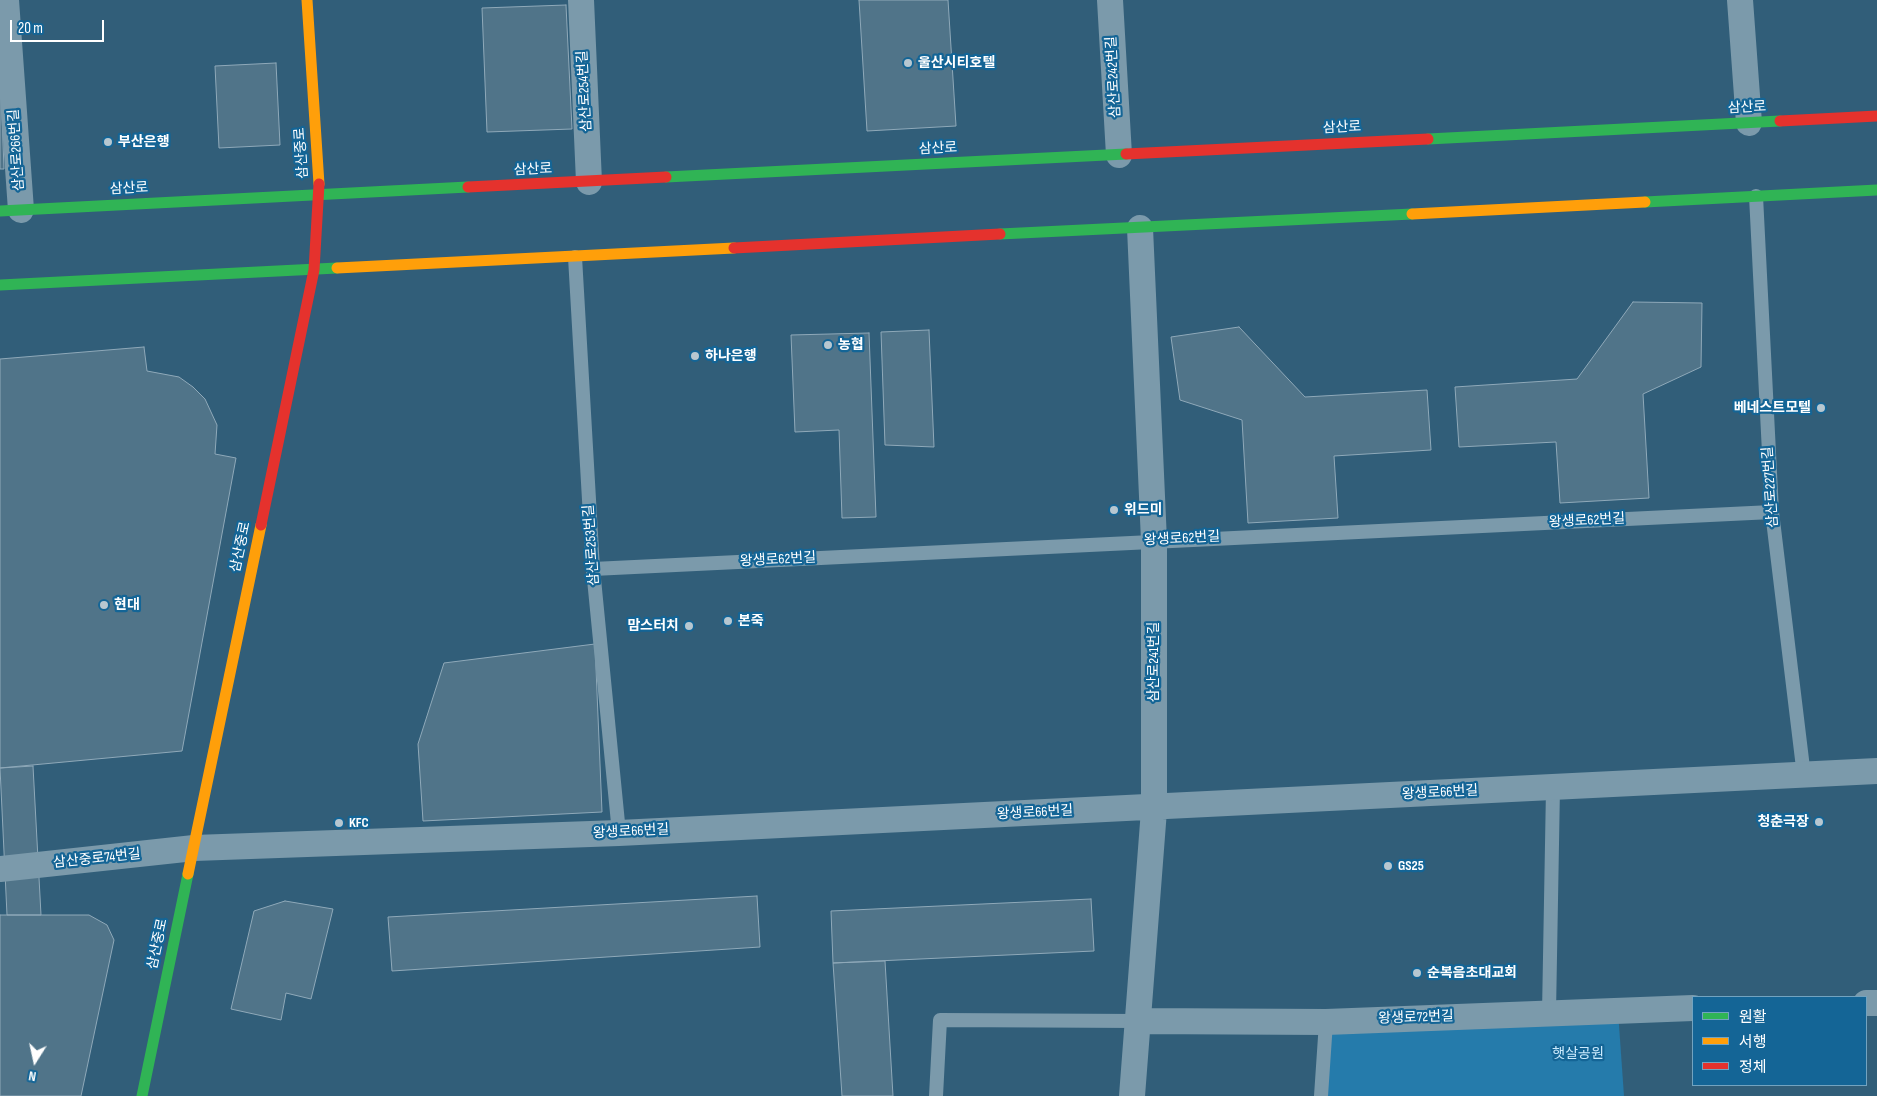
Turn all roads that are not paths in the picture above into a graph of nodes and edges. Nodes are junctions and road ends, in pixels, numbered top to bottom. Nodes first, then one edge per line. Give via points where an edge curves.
1 (6, 0) edge
2 (307, 0) edge
3 (581, 0) edge
4 (1110, 0) edge
5 (1740, 0) edge
6 (1877, 116) edge
7 (1748, 123) junction
8 (1119, 155) junction
9 (590, 182) junction
10 (1877, 190) edge
11 (320, 195) junction
12 (1756, 196) junction
13 (11, 211) edge
14 (1140, 228) junction
15 (575, 257) junction
16 (314, 270) junction
17 (0, 285) edge
18 (1772, 512) junction
19 (1154, 541) junction
20 (593, 569) junction
21 (1877, 771) edge
22 (1804, 776) junction
23 (1553, 788) junction
24 (1154, 807) junction
25 (620, 833) junction
26 (194, 848) junction
27 (0, 869) edge
28 (1692, 1008) edge
29 (1549, 1013) junction
30 (1138, 1021) junction
31 (1326, 1022) junction
32 (142, 1096) edge
33 (936, 1096) edge
34 (1132, 1096) edge
35 (1320, 1096) edge

1 - 13 street, 삼산로266번길
2 - 11 main road, 삼산중로
3 - 9 street, 삼산로254번길
4 - 8 street, 삼산로242번길
5 - 7 street
6 - 7 main road, 삼산로
7 - 8 main road, 삼산로
8 - 9 main road, 삼산로
9 - 11 main road, 삼산로
10 - 12 main road
11 - 13 main road, 삼산로
11 - 16 main road, 삼산중로
12 - 14 main road
12 - 18 lane, 삼산로227번길
14 - 15 main road
14 - 19 street, 삼산로241번길
15 - 16 main road
15 - 20 lane, 삼산로253번길
16 - 17 main road
16 - 26 main road, 삼산중로
18 - 19 lane, 왕생로62번길
18 - 22 lane, 삼산로227번길
19 - 20 lane, 왕생로62번길
19 - 24 street, 삼산로241번길
20 - 25 lane, 삼산로253번길
21 - 22 street, 왕생로66번길
22 - 23 street, 왕생로66번길
23 - 24 street, 왕생로66번길
23 - 29 lane
24 - 25 street, 왕생로66번길
24 - 30 street, 삼산로241번길
25 - 26 street, 왕생로66번길
26 - 27 street, 삼산중로74번길
26 - 32 main road, 삼산중로
28 - 29 street, 왕생로72번길
29 - 31 street, 왕생로72번길
30 - 31 street, 왕생로72번길
30 - 33 lane via 940,1020
30 - 34 street, 삼산로241번길
31 - 35 lane

